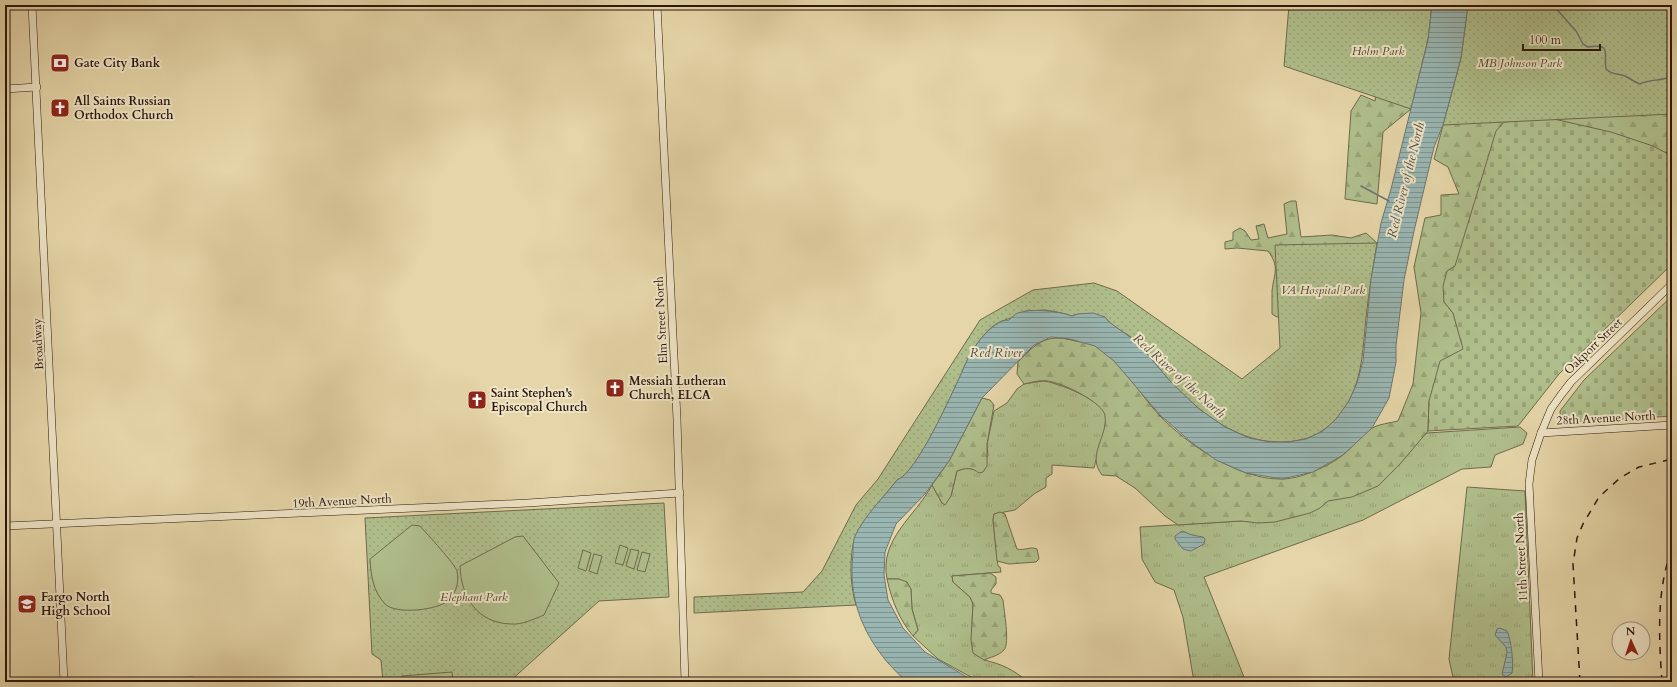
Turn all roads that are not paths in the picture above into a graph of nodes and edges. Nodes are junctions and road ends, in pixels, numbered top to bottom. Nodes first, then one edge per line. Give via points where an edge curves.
1 (32, 5) edge
2 (657, 5) edge
3 (36, 87) junction
4 (5, 89) edge
5 (1672, 284) edge
6 (1672, 425) edge
7 (1541, 433) junction
8 (680, 493) junction
9 (57, 523) junction
10 (5, 526) edge
11 (64, 682) edge
12 (685, 682) edge
13 (1539, 682) edge

1 - 3 street, Broadway
2 - 8 street, Elm Street North
3 - 4 street
3 - 9 street, Broadway
5 - 7 street, Oakport Street via 1571,382 1551,409
6 - 7 street, 28th Avenue North
7 - 13 street, 11th Street North via 1532,460 1529,484
8 - 9 street, 19th Avenue North via 512,504
8 - 12 street, Elm Street North
9 - 10 street, 19th Avenue North
9 - 11 street, Broadway

